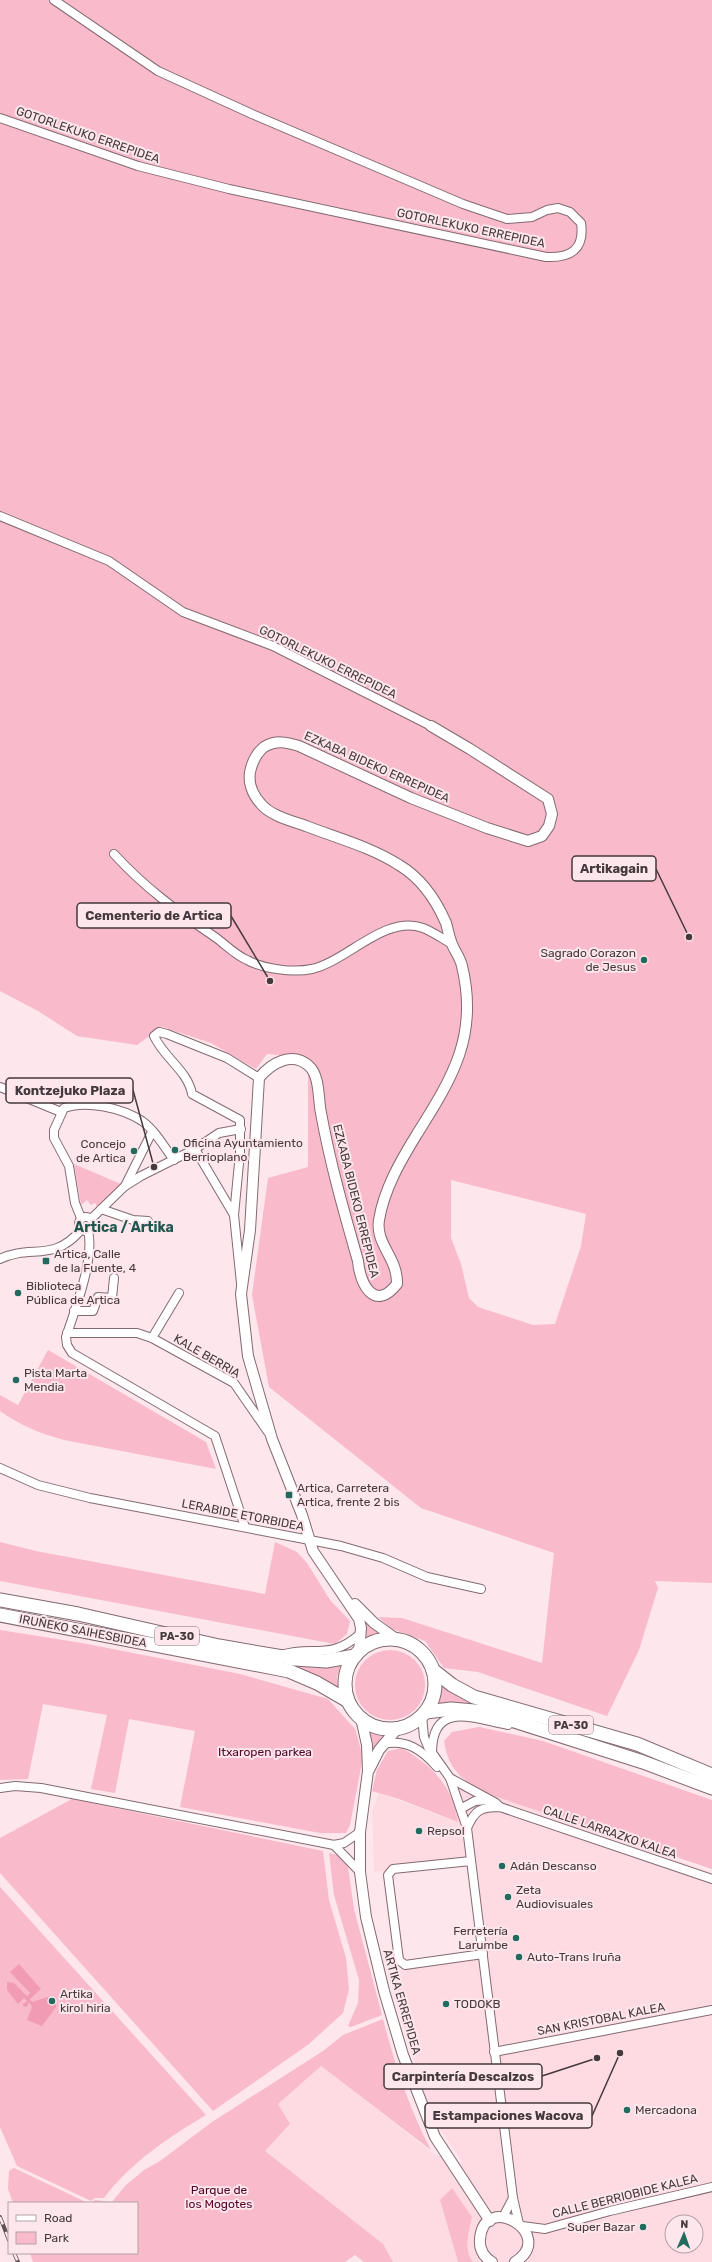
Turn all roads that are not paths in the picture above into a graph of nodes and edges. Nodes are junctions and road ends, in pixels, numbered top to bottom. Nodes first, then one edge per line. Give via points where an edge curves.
1 (54, 0) edge
2 (0, 118) edge
3 (0, 516) edge
4 (431, 726) joint
5 (114, 854) dead end
6 (452, 944) junction
7 (259, 1078) junction
8 (0, 1087) edge
9 (61, 1112) junction
10 (241, 1129) junction
11 (152, 1132) junction
12 (195, 1149) junction
13 (174, 1160) junction
14 (125, 1186) junction
15 (101, 1209) junction
16 (234, 1215) junction
17 (81, 1218) junction
18 (91, 1218) junction
19 (148, 1221) dead end
20 (85, 1230) junction
21 (0, 1259) edge
22 (114, 1278) dead end
23 (242, 1285) junction
24 (179, 1293) dead end
25 (74, 1312) junction
26 (67, 1333) junction
27 (152, 1338) junction
28 (272, 1439) junction
29 (0, 1468) edge
30 (245, 1527) junction
31 (310, 1540) junction
32 (334, 1584) junction
33 (481, 1590) dead end
34 (0, 1600) edge
35 (0, 1615) edge
36 (360, 1634) junction
37 (399, 1641) junction
38 (357, 1654) junction
39 (278, 1656) junction
40 (433, 1670) junction
41 (348, 1701) junction
42 (424, 1714) junction
43 (362, 1718) junction
44 (523, 1724) junction
45 (397, 1729) junction
46 (383, 1744) junction
47 (432, 1752) junction
48 (368, 1771) junction
49 (712, 1775) edge
50 (450, 1778) junction
51 (0, 1788) edge
52 (712, 1788) edge
53 (458, 1795) junction
54 (488, 1800) junction
55 (500, 1807) junction
56 (462, 1808) junction
57 (467, 1828) junction
58 (360, 1832) junction
59 (334, 1845) junction
60 (471, 1861) junction
61 (360, 1872) junction
62 (712, 1879) edge
63 (483, 1954) junction
64 (712, 2010) edge
65 (494, 2052) junction
66 (712, 2187) edge
67 (513, 2198) junction
68 (503, 2217) junction
69 (490, 2221) junction
70 (521, 2225) junction
71 (545, 2229) junction
72 (527, 2245) junction
73 (492, 2262) edge
74 (517, 2262) edge

1 - 2 street, GOTORLEKUKO ERREPIDEA via 158,71 252,114 463,204 507,219 532,217 558,208 570,212 581,224 582,241 568,254 557,258 546,257 229,189 138,166
3 - 4 street, GOTORLEKUKO ERREPIDEA via 109,561 183,612 273,646
4 - 6 street, EZKABA BIDEKO ERREPIDEA via 548,800 552,814 549,826 542,836 528,841 487,828 411,798 299,746 284,742 262,748 253,761 249,775 252,790 262,805 282,818 375,852 413,875 437,906
5 - 6 street via 130,872 168,905 246,960 278,969 301,970 322,966 382,932 410,925 422,928
6 - 7 street, EZKABA BIDEKO ERREPIDEA via 460,959 466,989 461,1052 442,1095 400,1164 382,1208 378,1232 398,1271 397,1284 385,1295 377,1296 370,1293 363,1286 359,1276 358,1261 324,1127 316,1079 310,1067 300,1061 289,1059 276,1062
7 - 10 street via 227,1058 167,1034 159,1032 154,1036 158,1046 185,1076 192,1094 233,1114 240,1120
7 - 23 street via 250,1230
8 - 9 street
9 - 11 street via 75,1104 123,1111 142,1122
9 - 17 street via 54,1130 54,1138 69,1166 75,1203
10 - 12 street via 219,1133
10 - 16 street
11 - 13 street
11 - 14 street
12 - 13 street
12 - 16 street
13 - 14 street
14 - 15 street
15 - 18 street
15 - 19 street via 133,1220
16 - 23 street via 238,1272
17 - 18 street
17 - 20 street via 78,1224
18 - 20 street via 93,1226
20 - 21 street via 58,1248
20 - 25 street via 90,1239 84,1281
22 - 25 street via 112,1298 98,1297 93,1311
23 - 28 street via 248,1356
24 - 27 street
25 - 26 street
26 - 27 street, KALE BERRIA via 137,1333
26 - 30 street via 66,1345 72,1353 215,1436
27 - 28 street, KALE BERRIA via 234,1383
28 - 31 street
29 - 30 street, LERABIDE ETORBIDEA via 38,1485 90,1498
30 - 31 street, LERABIDE ETORBIDEA
31 - 32 street via 320,1563
31 - 33 street, LERABIDE ETORBIDEA via 383,1558 427,1577
32 - 36 street via 356,1613
32 - 37 street via 374,1623
34 - 39 highway, IRUÑEKO SAIHESBIDEA / PA-30
35 - 41 highway, IRUÑEKO SAIHESBIDEA / PA-30 via 289,1671
36 - 38 street
36 - 39 street, IRUÑEKO SAIHESBIDEA via 340,1648 291,1652
37 - 38 highway, PA-30 via 378,1641
37 - 40 highway, PA-30 via 420,1652
38 - 39 highway, IRUÑEKO SAIHESBIDEA / PA-30 via 326,1661
38 - 41 highway via 347,1670 345,1685
40 - 42 highway via 433,1698
40 - 49 highway, PA-30 via 452,1685 474,1697 637,1744
41 - 43 highway, PA-30
42 - 44 highway, PA-30 via 452,1708 479,1712
42 - 45 highway, PA-30 via 411,1724
42 - 47 street via 424,1737
43 - 45 highway, PA-30 via 384,1729
43 - 48 street, ARTIKA ERREPIDEA
44 - 47 street via 507,1725 462,1716 445,1720 434,1732
44 - 52 highway, PA-30 via 643,1762
45 - 46 street, ARTIKA ERREPIDEA
46 - 48 street, ARTIKA ERREPIDEA
46 - 53 street via 401,1742 412,1745 428,1756
47 - 50 street
48 - 58 street, ARTIKA ERREPIDEA
50 - 53 street
50 - 54 street, CALLE LARRAZKO KALEA
51 - 59 street via 41,1788
53 - 56 street
54 - 55 street, CALLE LARRAZKO KALEA
54 - 56 street via 475,1801
55 - 57 street, CALLE LARRAZKO KALEA via 482,1809 473,1814
55 - 62 street, CALLE LARRAZKO KALEA
56 - 57 street
57 - 60 street
58 - 59 street via 344,1843
58 - 61 street, ARTIKA ERREPIDEA
59 - 61 street
60 - 63 street
60 - 63 street via 393,1869 388,1875 399,1960 405,1965
61 - 69 street, ARTIKA ERREPIDEA via 366,1917 402,2055 435,2137
63 - 65 street
64 - 65 street, SAN KRISTOBAL KALEA
65 - 67 street
66 - 71 street, CALLE BERRIOBIDE KALEA
67 - 68 street
67 - 70 street
68 - 69 street
68 - 70 street
69 - 73 street via 482,2231 480,2245 486,2257
70 - 71 street, CALLE BERRIOBIDE KALEA
70 - 72 street via 526,2233
71 - 72 street, CALLE BERRIOBIDE KALEA
72 - 74 street via 523,2256

